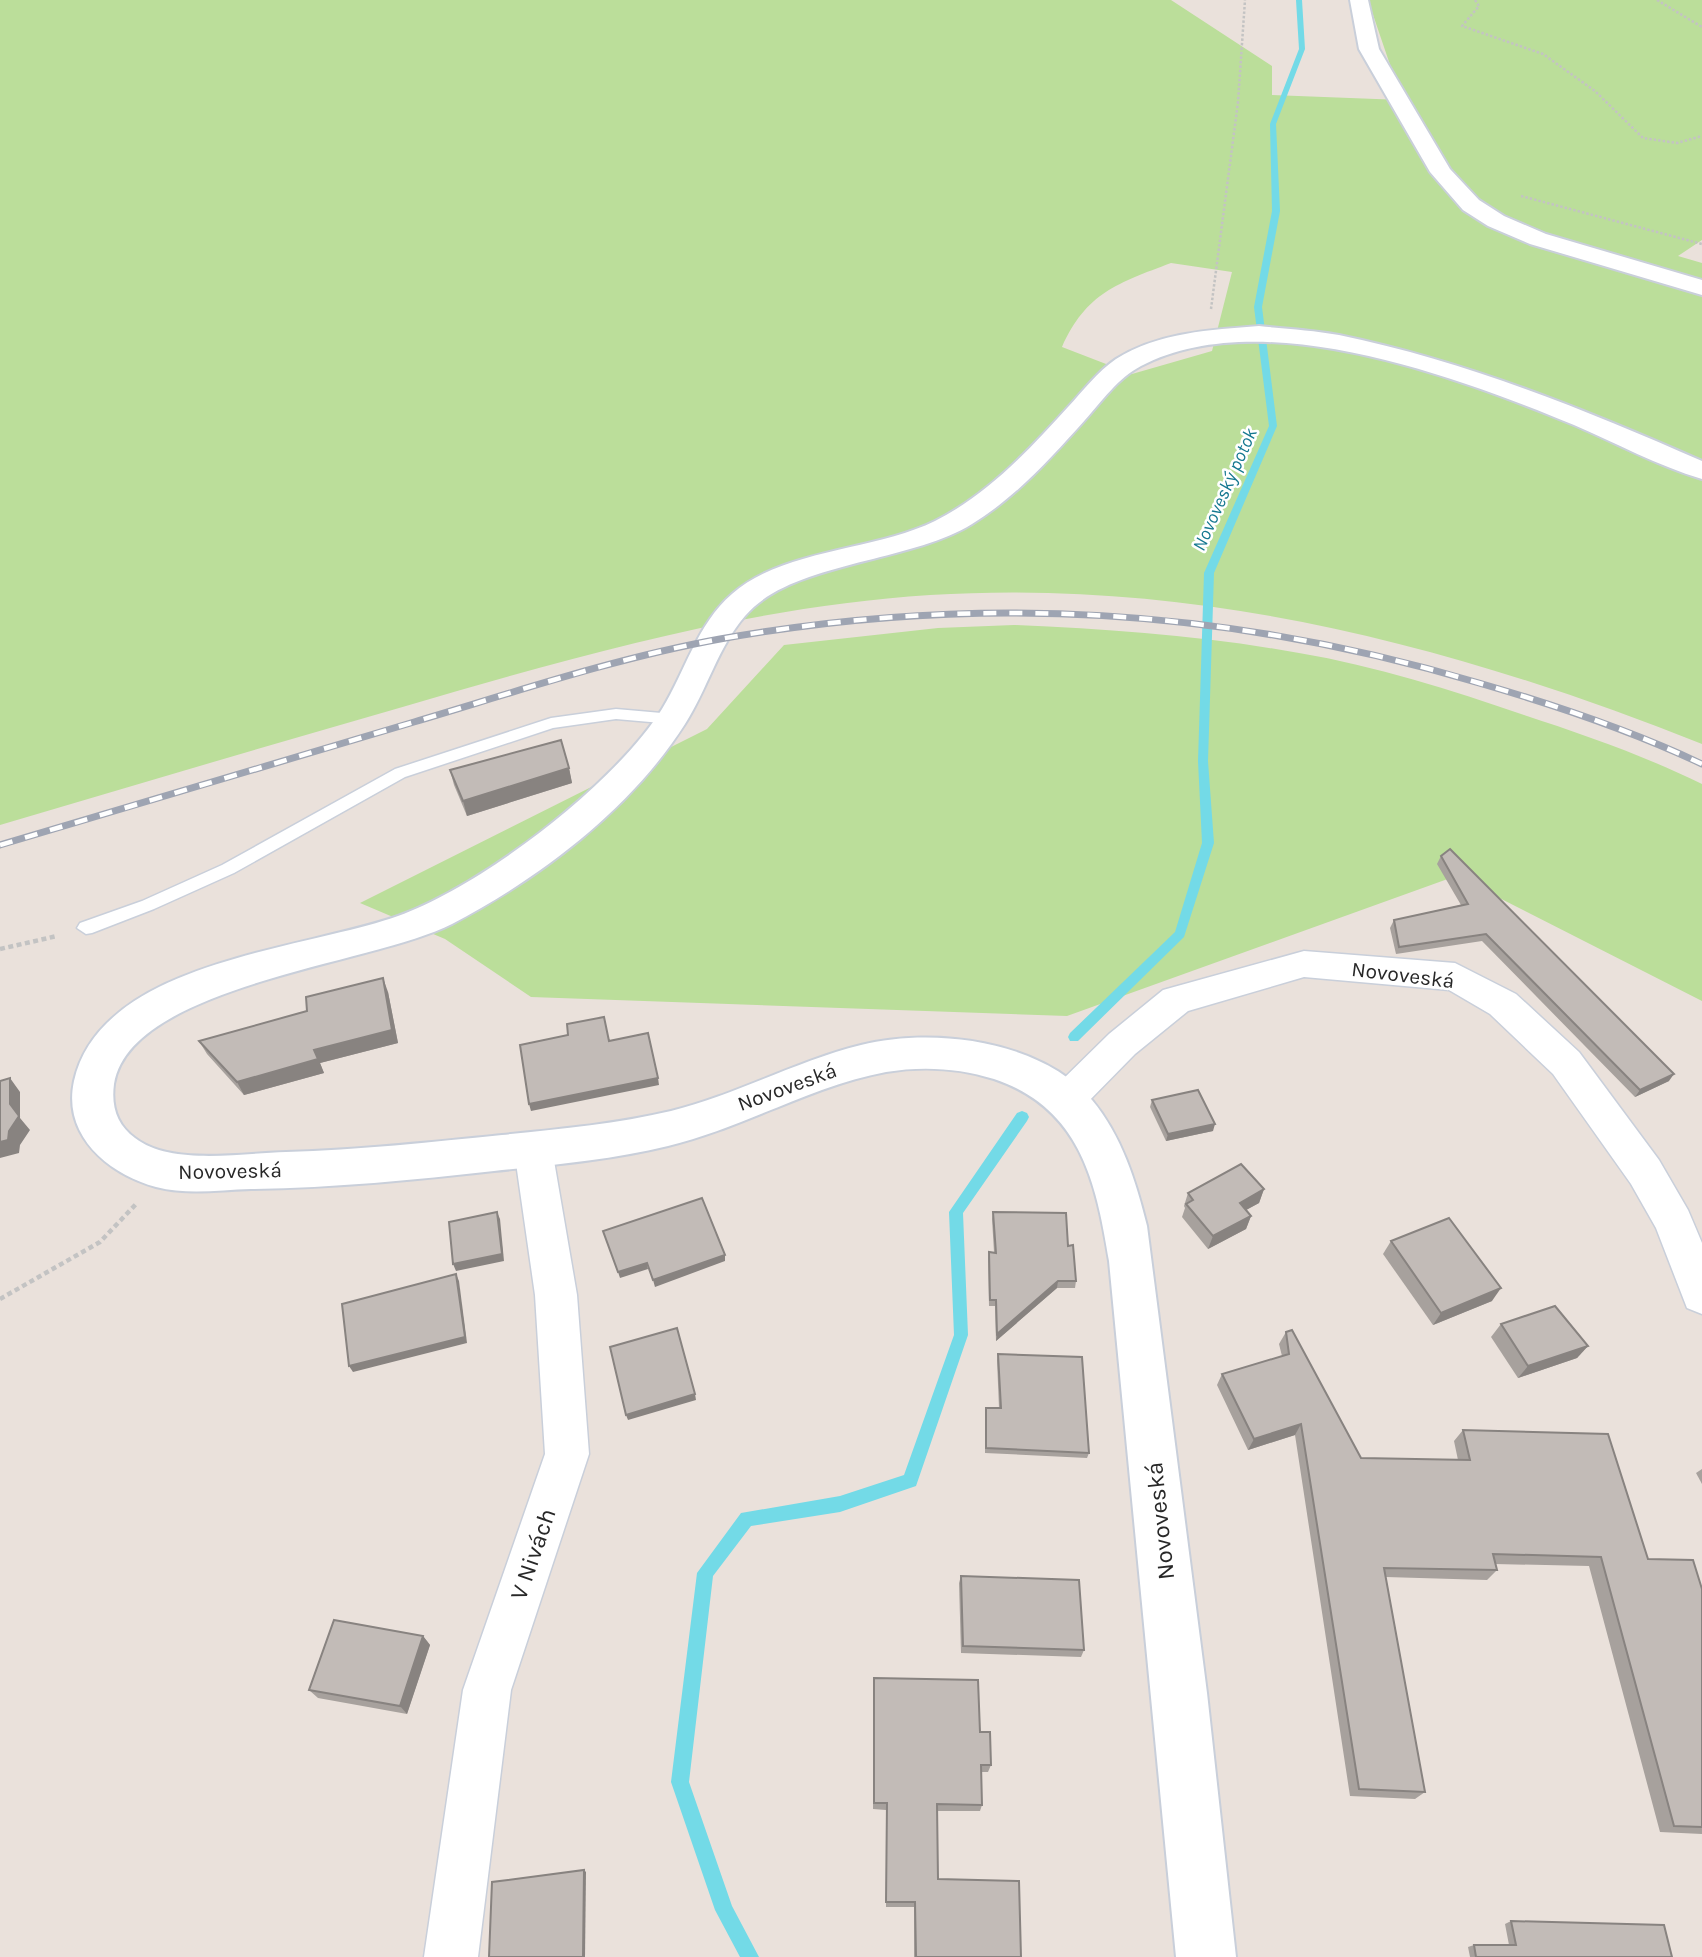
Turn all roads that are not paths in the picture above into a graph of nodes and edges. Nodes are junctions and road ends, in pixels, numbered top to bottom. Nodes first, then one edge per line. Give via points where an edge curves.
1 (1359, 0) edge
2 (1702, 288) edge
3 (1702, 471) edge
4 (673, 719) junction
5 (86, 928) road end
6 (1068, 1098) junction
7 (533, 1149) junction
8 (1702, 1295) edge
9 (451, 1957) edge
10 (1206, 1957) edge

1 - 2 street via 1369,49 1441,172 1471,205 1511,228
3 - 4 street, Novoveská via 1586,420 1364,348 1287,336 1208,334 1179,339 1121,368 1009,485 954,524 757,590 737,606
4 - 5 lane via 616,714 551,723 400,773 228,869
4 - 7 street, Novoveská via 622,784 508,872 430,919 226,977 162,1002 123,1031 92,1080 93,1110 101,1134 128,1158 167,1172 340,1170
6 - 7 street, Novoveská via 1021,1073 969,1055 875,1056 675,1127
6 - 8 street, Novoveská via 1122,1044 1176,1000 1304,964 1455,977 1503,1004 1566,1063 1645,1172 1674,1222
6 - 10 street, Novoveská via 1102,1148 1132,1265
7 - 9 street, V Nivách via 556,1295 567,1454 487,1690

